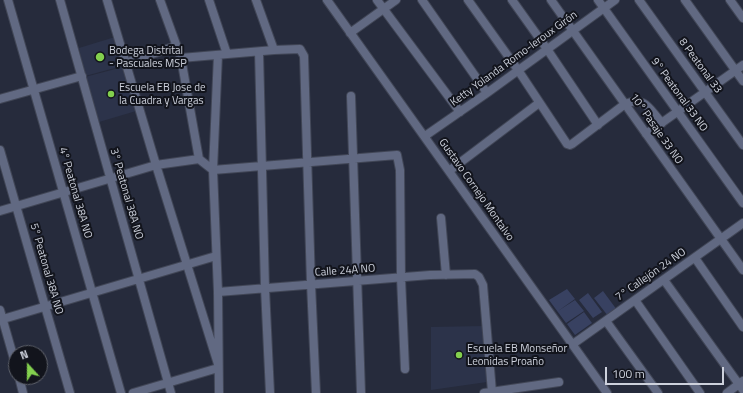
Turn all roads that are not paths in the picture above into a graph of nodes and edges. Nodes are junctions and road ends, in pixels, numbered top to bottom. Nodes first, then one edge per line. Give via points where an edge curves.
1 (8, 0) edge
2 (60, 0) edge
3 (107, 0) edge
4 (160, 0) edge
5 (209, 0) edge
6 (256, 0) edge
7 (327, 0) edge
8 (377, 0) edge
9 (396, 0) edge
10 (422, 0) edge
11 (468, 0) edge
12 (512, 0) edge
13 (552, 0) edge
14 (598, 0) edge
15 (615, 0) edge
16 (639, 0) edge
17 (685, 0) edge
18 (730, 0) edge
19 (604, 8) junction
20 (383, 10) junction
21 (743, 18) edge
22 (573, 30) junction
23 (350, 33) junction
24 (176, 46) junction
25 (547, 49) junction
26 (274, 50) junction
27 (259, 52) junction
28 (218, 54) junction
29 (227, 54) junction
30 (181, 58) junction
31 (125, 63) junction
32 (743, 65) edge
33 (518, 70) junction
34 (735, 70) junction
35 (82, 76) junction
36 (743, 81) edge
37 (34, 90) junction
38 (705, 92) junction
39 (487, 93) junction
40 (351, 96) dead end
41 (0, 100) edge
42 (539, 103) junction
43 (625, 104) junction
44 (460, 112) junction
45 (678, 112) junction
46 (662, 123) junction
47 (598, 125) junction
48 (646, 134) junction
49 (425, 136) junction
50 (743, 145) edge
51 (0, 150) edge
52 (199, 159) junction
53 (353, 159) junction
54 (308, 164) junction
55 (156, 165) junction
56 (263, 167) junction
57 (213, 170) junction
58 (449, 170) junction
59 (110, 178) junction
60 (63, 192) junction
61 (743, 203) edge
62 (16, 206) junction
63 (0, 210) edge
64 (441, 218) dead end
65 (743, 223) edge
66 (721, 239) junction
67 (216, 256) junction
68 (695, 258) junction
69 (187, 265) junction
70 (743, 270) edge
71 (446, 275) junction
72 (401, 278) junction
73 (139, 279) junction
74 (664, 280) junction
75 (357, 281) junction
76 (311, 284) junction
77 (265, 288) junction
78 (218, 292) junction
79 (92, 293) junction
80 (635, 300) junction
81 (45, 307) junction
82 (0, 310) edge
83 (1, 320) edge
84 (606, 321) junction
85 (743, 327) edge
86 (573, 344) junction
87 (9, 345) edge
88 (218, 366) junction
89 (405, 369) dead end
90 (168, 382) junction
91 (559, 382) dead end
92 (741, 385) edge
93 (70, 393) edge
94 (121, 393) edge
95 (133, 393) edge
96 (171, 393) edge
97 (219, 393) edge
98 (270, 393) edge
99 (316, 393) edge
100 (361, 393) edge
101 (488, 393) edge
102 (607, 393) edge
103 (658, 393) edge
104 (700, 393) edge
105 (726, 393) edge

1 - 37 street, 4° Peatonal 38A NO
2 - 35 street, 3° Peatonal 38A NO
3 - 31 street
4 - 24 street
5 - 29 street
6 - 26 street
7 - 23 street, Gustavo Cornejo Montalvo
8 - 20 street
9 - 20 street
10 - 39 street
11 - 33 street
12 - 25 street
13 - 22 street, 10° Pasaje 33 NO
14 - 19 street, 9° Peatonal 33 NO
15 - 19 street, Ketty Yolanda Romo-leroux Girón
16 - 38 street, 8 Peatonal 33
17 - 34 street
18 - 21 street
19 - 22 street, Ketty Yolanda Romo-leroux Girón
19 - 45 street, 9° Peatonal 33 NO
20 - 23 street
20 - 44 street
22 - 25 street, Ketty Yolanda Romo-leroux Girón
22 - 43 street, 10° Pasaje 33 NO
23 - 49 street, Gustavo Cornejo Montalvo
24 - 30 street
24 - 31 street
25 - 33 street, Ketty Yolanda Romo-leroux Girón
25 - 47 street
26 - 27 street
26 - 54 street via 300,49 304,56
27 - 29 street
27 - 56 street
28 - 29 street
28 - 30 street
28 - 57 street
30 - 52 street
31 - 55 street
32 - 34 street
33 - 39 street, Ketty Yolanda Romo-leroux Girón
33 - 42 street
34 - 36 street
34 - 38 street
35 - 37 street
35 - 59 street, 3° Peatonal 38A NO
37 - 41 street
37 - 60 street, 4° Peatonal 38A NO
38 - 45 street
38 - 50 street, 8 Peatonal 33
39 - 44 street, Ketty Yolanda Romo-leroux Girón
40 - 53 street
42 - 47 street via 567,144 572,144
42 - 58 street
43 - 46 street via 633,101 644,103
43 - 47 street
43 - 48 street, 10° Pasaje 33 NO
44 - 49 street, Ketty Yolanda Romo-leroux Girón
45 - 46 street
45 - 61 street, 9° Peatonal 33 NO
46 - 48 street
48 - 66 street, 10° Pasaje 33 NO
49 - 58 street, Gustavo Cornejo Montalvo
51 - 62 street, 5° Peatonal 38A NO
52 - 55 street
52 - 57 street
53 - 54 street
53 - 72 street via 397,156 400,170
53 - 75 street
54 - 56 street
54 - 76 street
55 - 59 street
55 - 69 street
56 - 57 street
56 - 77 street
57 - 67 street
58 - 86 street, Gustavo Cornejo Montalvo
59 - 60 street
59 - 73 street, 3° Peatonal 38A NO
60 - 62 street
60 - 79 street, 4° Peatonal 38A NO
62 - 63 street
62 - 81 street, 5° Peatonal 38A NO
64 - 71 street
65 - 66 street, 7° Callejón 24 NO
66 - 68 street, 7° Callejón 24 NO
66 - 70 street, 10° Pasaje 33 NO
67 - 69 street
67 - 78 street
68 - 74 street, 7° Callejón 24 NO
68 - 85 street
69 - 73 street
69 - 88 street
71 - 72 street, Calle 24A NO
71 - 101 street, Calle 24A NO via 475,274 483,285
72 - 75 street, Calle 24A NO
72 - 89 street
73 - 79 street
73 - 90 street, 3° Peatonal 38A NO
74 - 80 street, 7° Callejón 24 NO
74 - 92 street
75 - 76 street, Calle 24A NO
75 - 100 street
76 - 77 street, Calle 24A NO
76 - 99 street
77 - 78 street, Calle 24A NO
77 - 98 street
78 - 88 street
79 - 81 street
79 - 94 street, 4° Peatonal 38A NO
80 - 84 street, 7° Callejón 24 NO
80 - 104 street
81 - 83 street
81 - 93 street, 5° Peatonal 38A NO
82 - 83 street
83 - 87 street
84 - 86 street, 7° Callejón 24 NO
84 - 103 street
86 - 102 street, Gustavo Cornejo Montalvo
88 - 90 street
88 - 97 street
90 - 95 street
90 - 96 street, 3° Peatonal 38A NO
91 - 101 street
92 - 105 street

